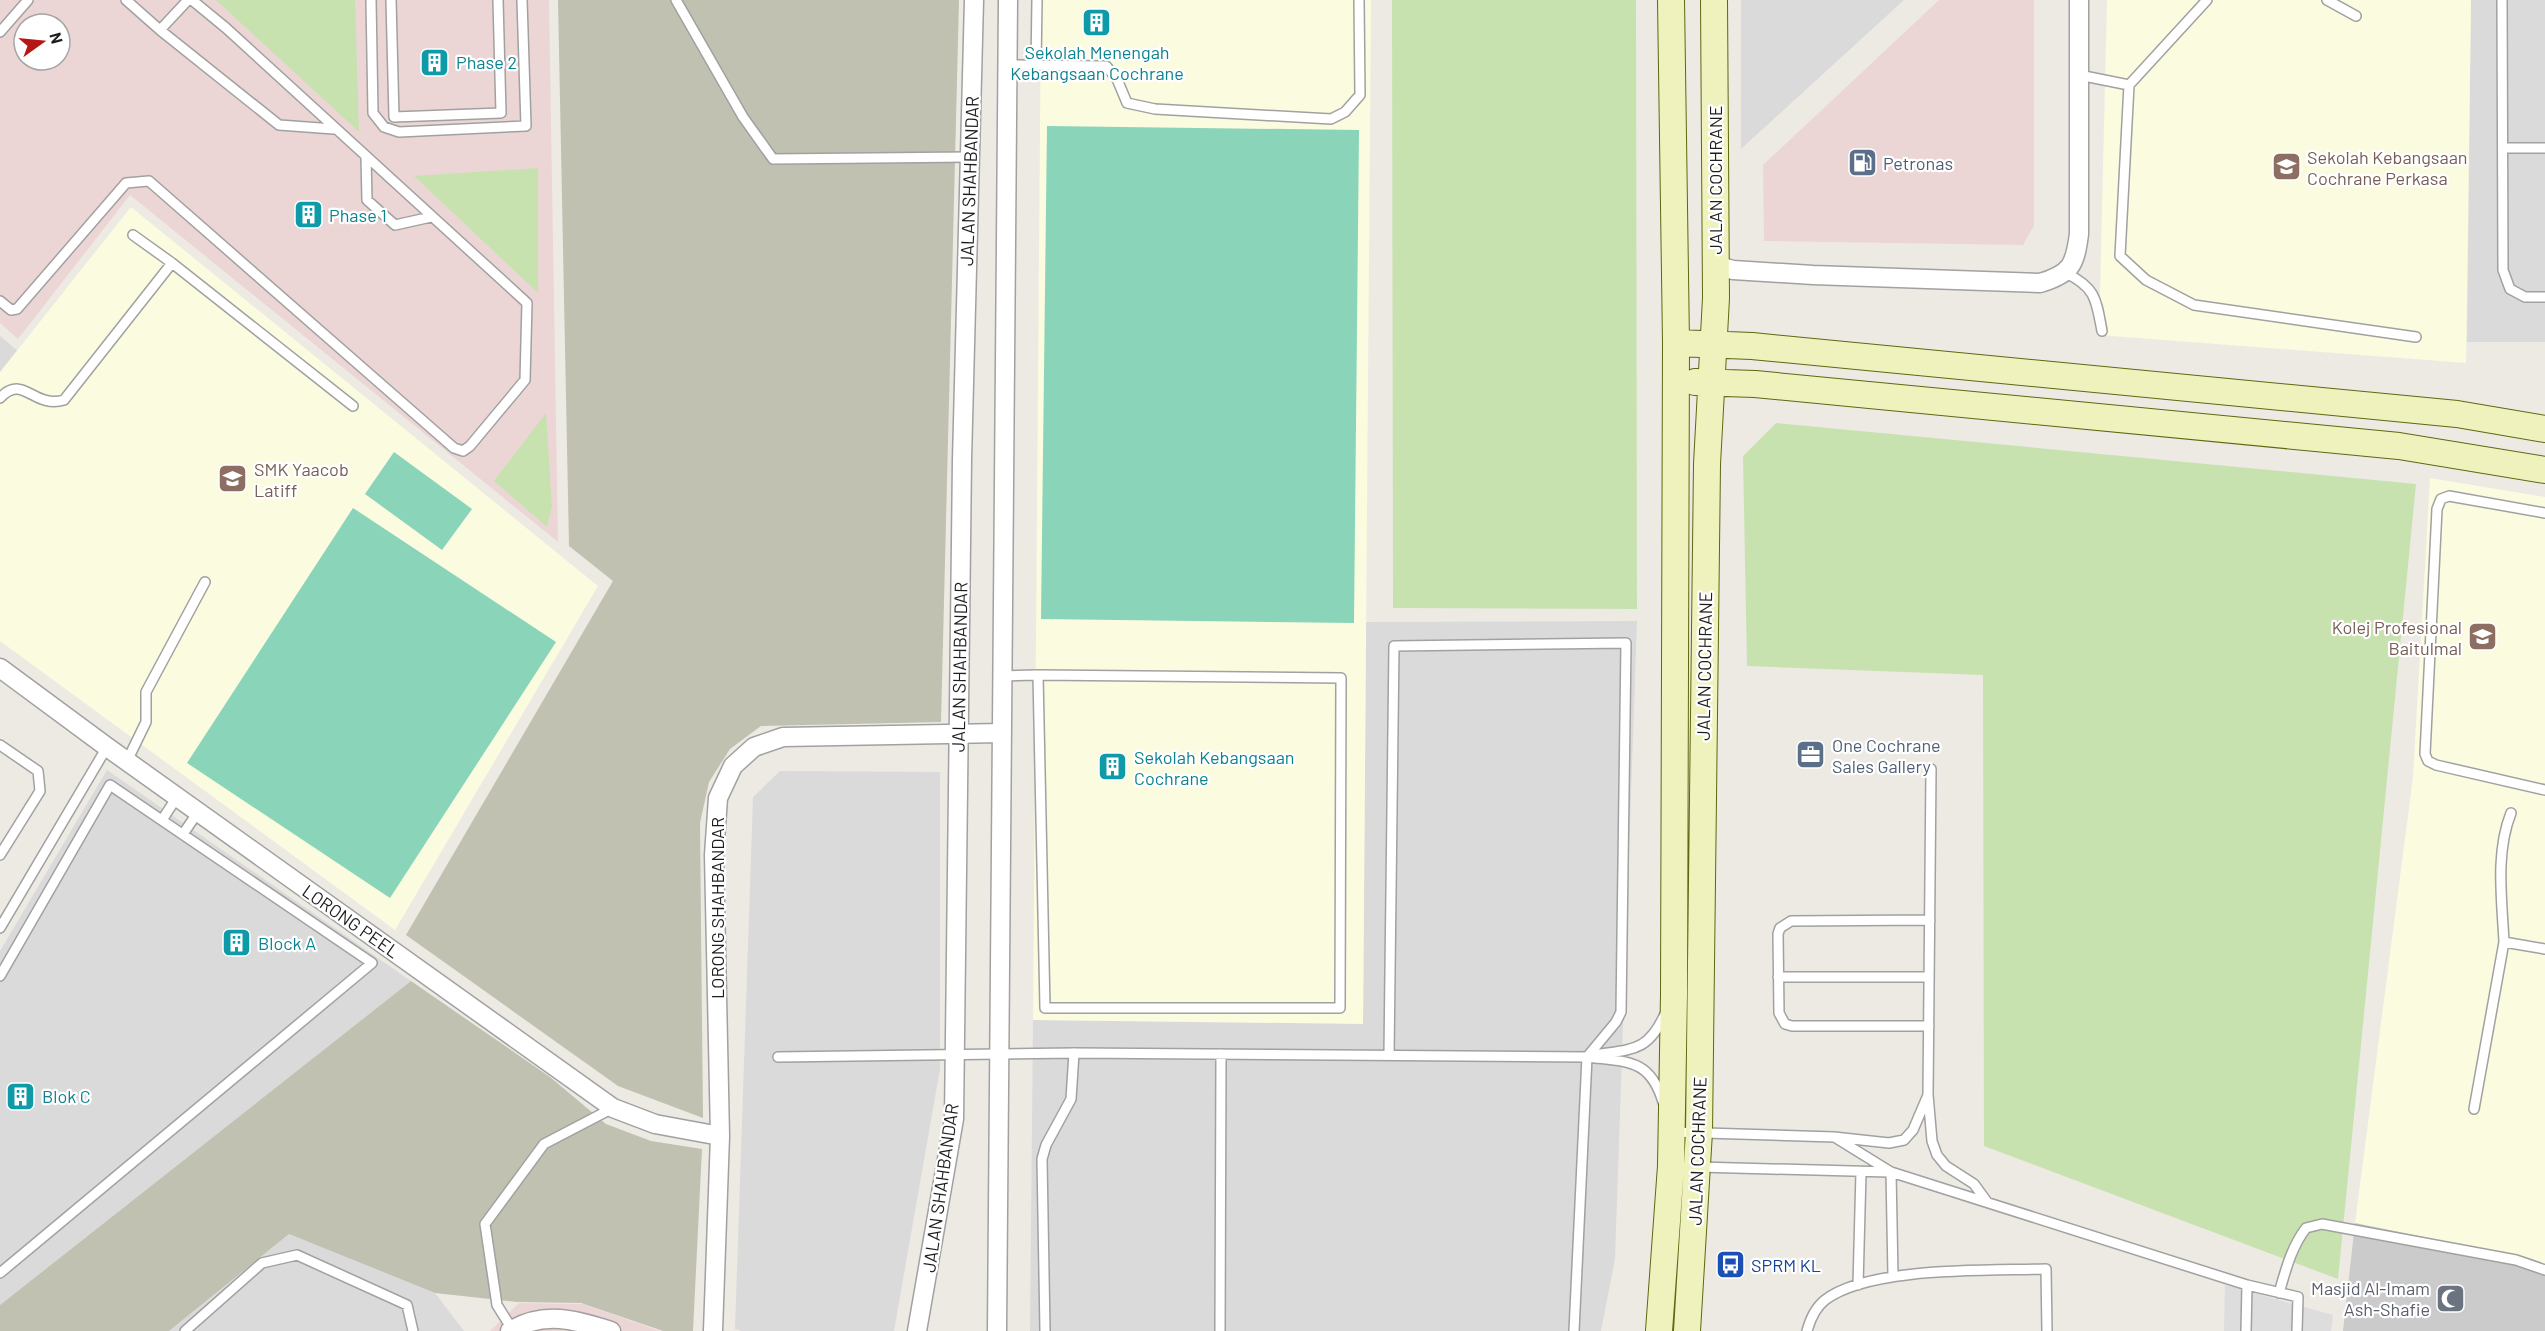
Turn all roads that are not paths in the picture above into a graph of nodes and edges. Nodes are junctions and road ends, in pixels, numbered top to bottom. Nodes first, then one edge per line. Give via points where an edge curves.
1 (28, 0) edge
2 (126, 0) edge
3 (190, 0) edge
4 (371, 0) edge
5 (391, 0) edge
6 (498, 0) edge
7 (522, 0) edge
8 (676, 0) edge
9 (974, 0) edge
10 (1008, 0) edge
11 (1037, 0) edge
12 (1359, 0) edge
13 (1671, 0) edge
14 (1714, 0) edge
15 (2079, 0) edge
16 (2207, 0) edge
17 (2327, 0) edge
18 (2502, 0) edge
19 (2356, 16) dead end
20 (160, 30) junction
21 (0, 32) edge
22 (1008, 65) junction
23 (1036, 65) junction
24 (2079, 75) junction
25 (2129, 85) junction
26 (334, 129) junction
27 (2503, 148) junction
28 (2545, 148) edge
29 (366, 157) junction
30 (970, 157) junction
31 (431, 217) junction
32 (133, 235) dead end
33 (172, 263) junction
34 (1715, 265) junction
35 (2066, 273) junction
36 (2545, 297) edge
37 (0, 301) edge
38 (2102, 331) dead end
39 (2416, 337) dead end
40 (1676, 344) junction
41 (1713, 345) junction
42 (1674, 382) junction
43 (1712, 382) junction
44 (0, 398) edge
45 (353, 406) dead end
46 (2545, 429) edge
47 (2545, 470) edge
48 (2545, 513) edge
49 (205, 582) dead end
50 (0, 668) edge
51 (1038, 675) junction
52 (1002, 676) junction
53 (957, 733) junction
54 (1002, 733) junction
55 (0, 745) edge
56 (107, 747) junction
57 (127, 761) junction
58 (1931, 769) dead end
59 (2545, 790) edge
60 (177, 797) junction
61 (198, 812) junction
62 (2511, 813) dead end
63 (162, 820) junction
64 (183, 834) junction
65 (0, 855) edge
66 (1930, 920) junction
67 (0, 928) edge
68 (2504, 942) junction
69 (2545, 949) edge
70 (0, 976) edge
71 (1778, 977) junction
72 (1929, 977) junction
73 (1674, 994) junction
74 (1929, 1026) junction
75 (953, 1053) junction
76 (999, 1053) junction
77 (1074, 1053) junction
78 (1221, 1054) junction
79 (778, 1056) dead end
80 (1389, 1056) junction
81 (1587, 1057) junction
82 (1928, 1095) junction
83 (613, 1108) junction
84 (2474, 1109) dead end
85 (1672, 1132) junction
86 (1699, 1132) junction
87 (720, 1136) junction
88 (1834, 1137) junction
89 (1685, 1166) junction
90 (1861, 1172) junction
91 (1891, 1172) junction
92 (1987, 1202) junction
93 (2545, 1270) edge
94 (0, 1273) edge
95 (1893, 1276) junction
96 (1858, 1285) junction
97 (2247, 1285) junction
98 (2279, 1293) junction
99 (511, 1330) edge
100 (185, 1331) edge
101 (413, 1331) edge
102 (611, 1331) edge
103 (713, 1331) edge
104 (917, 1331) edge
105 (997, 1331) edge
106 (1045, 1331) edge
107 (1220, 1331) edge
108 (1575, 1331) edge
109 (1659, 1331) edge
110 (1687, 1331) edge
111 (1807, 1331) edge
112 (2047, 1331) edge
113 (2246, 1331) edge
114 (2297, 1331) edge

1 - 21 lane
2 - 20 lane
3 - 20 lane
3 - 26 lane via 226,28
4 - 7 lane via 373,113 384,127 399,132 526,126
5 - 6 lane via 394,117 501,113
8 - 30 lane via 743,117 773,159
9 - 30 street, JALAN SHAHBANDAR
10 - 22 street, JALAN SHAHBANDAR
11 - 23 lane
12 - 23 lane via 1360,95 1345,112 1330,119 1155,109 1127,103 1117,79 1106,66
13 - 40 street, JALAN COCHRANE
14 - 34 street, JALAN COCHRANE
15 - 24 street
16 - 25 lane
17 - 19 lane
18 - 27 lane
20 - 26 lane via 279,125
22 - 23 lane
22 - 52 street, JALAN SHAHBANDAR
24 - 25 lane
24 - 35 street via 2079,234 2076,258
25 - 39 lane via 2120,256 2145,280 2194,305
26 - 29 lane
27 - 28 lane
27 - 36 lane via 2503,270 2510,290 2525,297
29 - 31 lane
29 - 31 lane via 367,201 395,225
30 - 53 street, JALAN SHAHBANDAR
31 - 37 lane via 527,303 525,380 463,451 453,448 149,181 126,183 17,309 11,310
32 - 33 lane
33 - 44 lane via 64,400 46,403 20,388 12,388
33 - 45 lane
34 - 35 street via 1733,270 1813,275 2040,283
34 - 41 street, JALAN COCHRANE
35 - 38 lane via 2086,283 2098,307
40 - 41 street
40 - 42 street, JALAN COCHRANE
41 - 43 street, JALAN COCHRANE
41 - 46 street via 2457,414
42 - 43 street
42 - 73 street, JALAN COCHRANE
43 - 47 street via 2399,446
43 - 86 street, JALAN COCHRANE via 1707,464
48 - 59 lane via 2449,495 2441,499 2425,754 2428,762 2436,765
49 - 57 lane via 146,692 146,722
50 - 56 street, LORONG PEEL
51 - 51 lane via 1045,1008 1340,1008 1341,678
51 - 52 lane
52 - 54 street, JALAN SHAHBANDAR
53 - 54 street, LORONG SHAHBANDAR
53 - 75 street, JALAN SHAHBANDAR
53 - 87 street, LORONG SHAHBANDAR via 783,737 754,747 733,766 718,798 714,855
54 - 76 street, JALAN SHAHBANDAR
55 - 65 lane via 38,771 41,785
56 - 57 street, LORONG PEEL
56 - 67 lane
57 - 60 street, LORONG PEEL
58 - 66 lane
60 - 61 street, LORONG PEEL
60 - 63 lane
61 - 64 lane
61 - 83 street, LORONG PEEL
62 - 68 lane via 2503,832
63 - 64 lane
63 - 70 lane via 110,785
64 - 94 lane via 372,963
66 - 71 lane via 1785,922 1778,934
66 - 72 lane
68 - 69 lane
68 - 84 lane
71 - 72 lane
71 - 74 lane via 1779,1013 1785,1024
72 - 74 lane
73 - 81 lane via 1657,1032 1647,1043
73 - 85 street, JALAN COCHRANE
74 - 82 lane
75 - 76 lane
75 - 79 lane
75 - 104 street, JALAN SHAHBANDAR via 954,1119
76 - 77 lane
76 - 105 street, JALAN SHAHBANDAR
77 - 78 lane
77 - 106 lane via 1071,1099 1042,1159
78 - 80 lane
78 - 107 lane
80 - 81 lane
80 - 81 lane via 1394,646 1626,643 1620,1012
81 - 85 lane via 1627,1062 1648,1070 1659,1087
81 - 108 lane
82 - 88 lane via 1913,1130 1904,1140 1888,1143
82 - 92 lane via 1937,1155 1946,1166 1974,1184
83 - 87 street, LORONG PEEL via 655,1124
83 - 99 lane via 544,1144 485,1224 498,1305
85 - 86 lane
85 - 89 street, JALAN COCHRANE
86 - 88 lane
86 - 89 street, JALAN COCHRANE
87 - 103 street, LORONG SHAHBANDAR
88 - 91 lane
89 - 90 lane
89 - 109 street, JALAN COCHRANE
89 - 110 street, JALAN COCHRANE
90 - 91 lane
90 - 96 lane
91 - 92 lane
91 - 95 lane
92 - 97 lane
93 - 98 lane via 2516,1260 2322,1224 2306,1228 2297,1240
95 - 96 lane
95 - 112 lane via 2046,1269
96 - 111 lane via 1824,1301
97 - 98 lane
97 - 113 lane
98 - 114 lane via 2298,1297
99 - 102 street via 543,1317
100 - 101 lane via 262,1263 297,1255 407,1305

